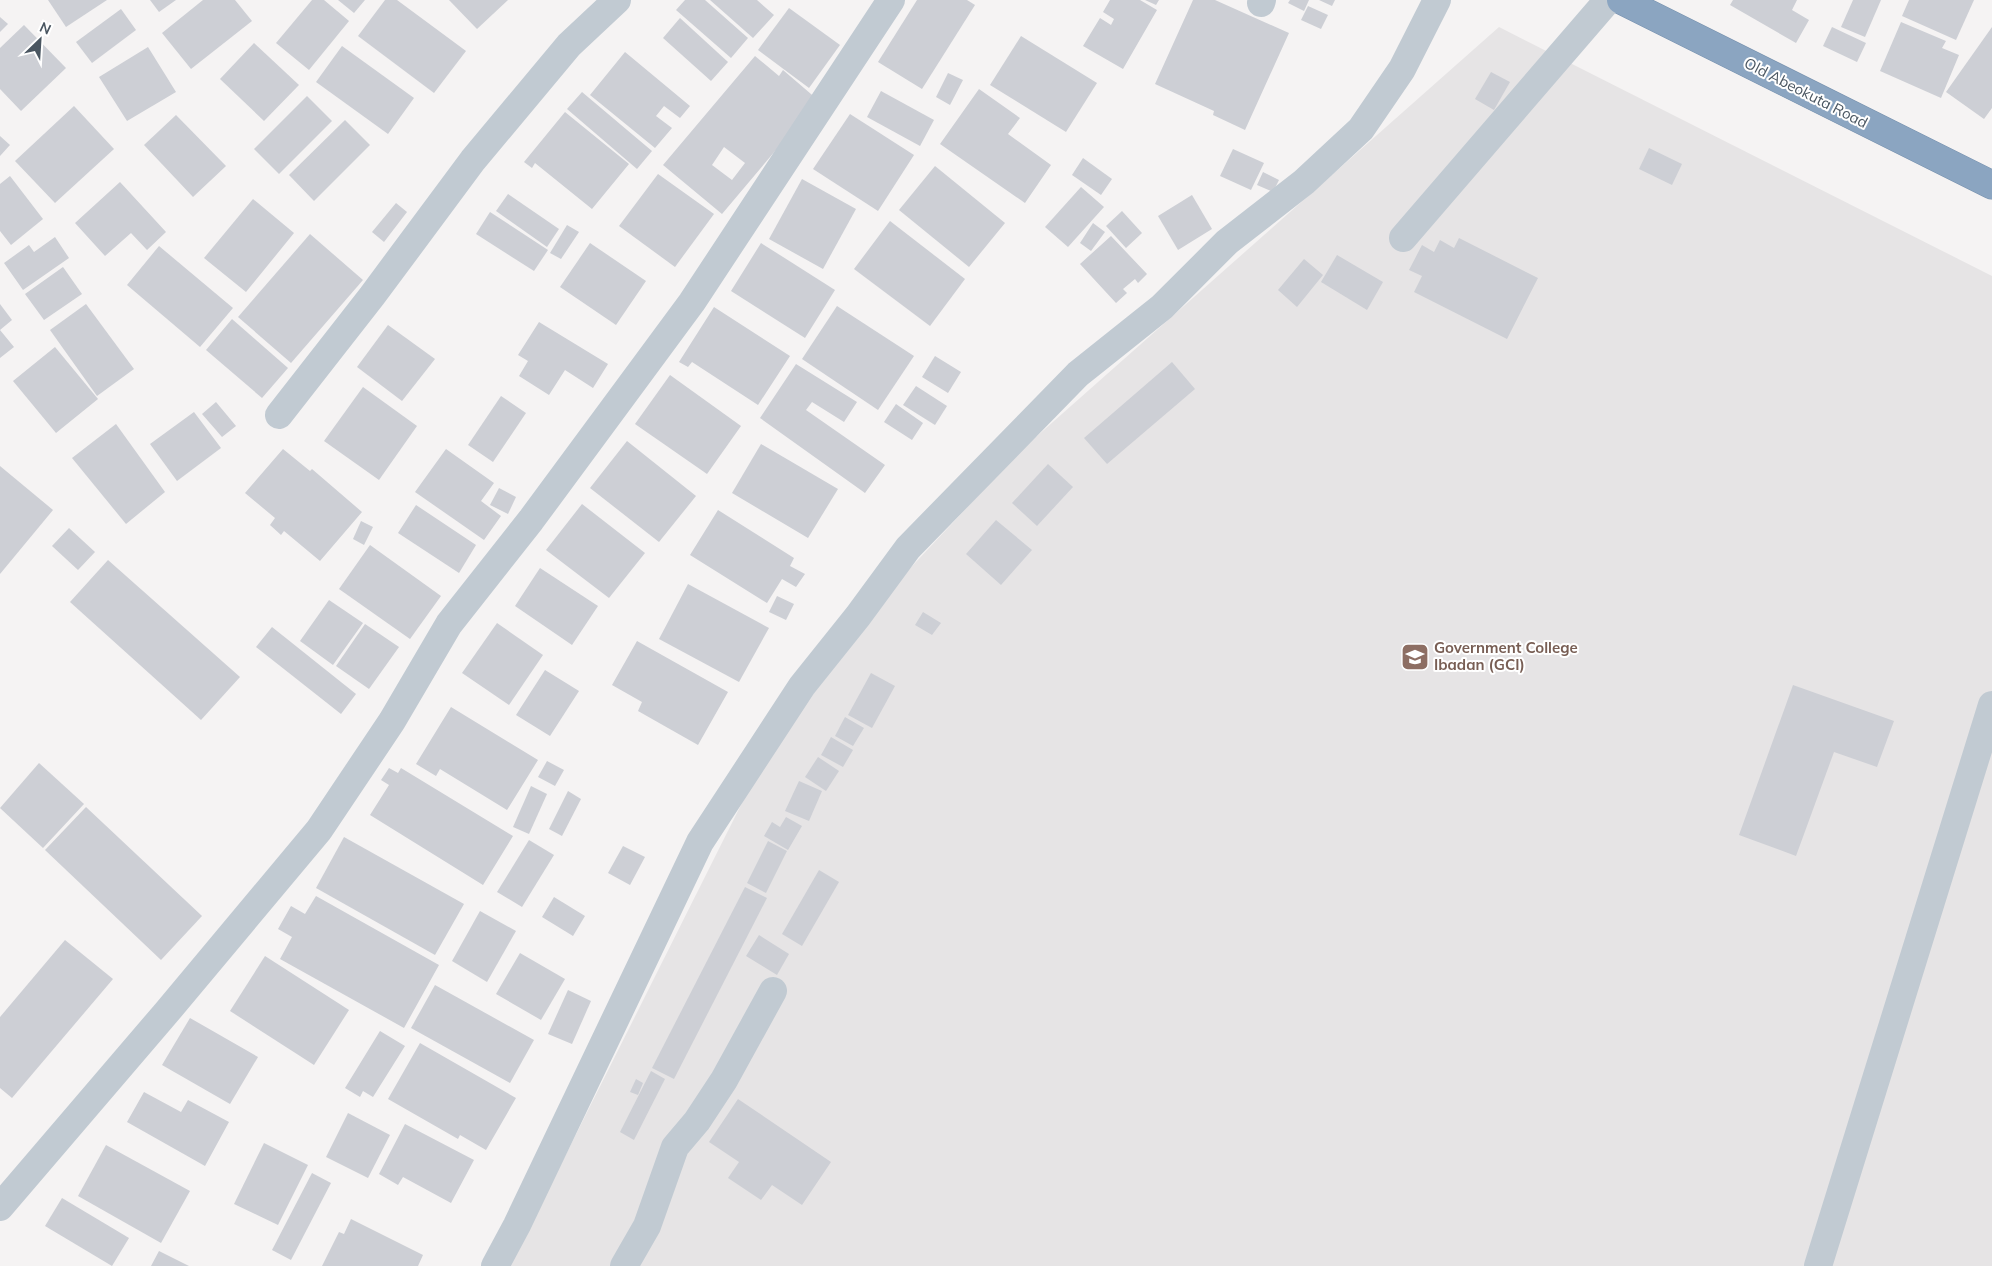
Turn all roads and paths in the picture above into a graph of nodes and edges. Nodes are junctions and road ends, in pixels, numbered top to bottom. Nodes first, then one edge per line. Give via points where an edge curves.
1 (617, 0) edge
2 (891, 0) edge
3 (1437, 0) edge
4 (1608, 0) edge
5 (1621, 0) edge
6 (1992, 185) edge
7 (1403, 238) dead end
8 (279, 415) dead end
9 (1992, 706) edge
10 (773, 991) dead end
11 (0, 1208) edge
12 (495, 1266) edge
13 (624, 1266) edge
14 (1818, 1266) edge

1 - 8 street via 569,45 473,160
2 - 11 street via 692,302 531,520 449,624 392,721 319,830
3 - 12 street via 1402,69 1361,129 1304,182 1227,242 1162,307 1078,374 908,548 802,686 700,842
4 - 7 street
5 - 6 highway, Old Abeokuta Road
9 - 14 street
10 - 13 street via 724,1080 675,1147 647,1226

